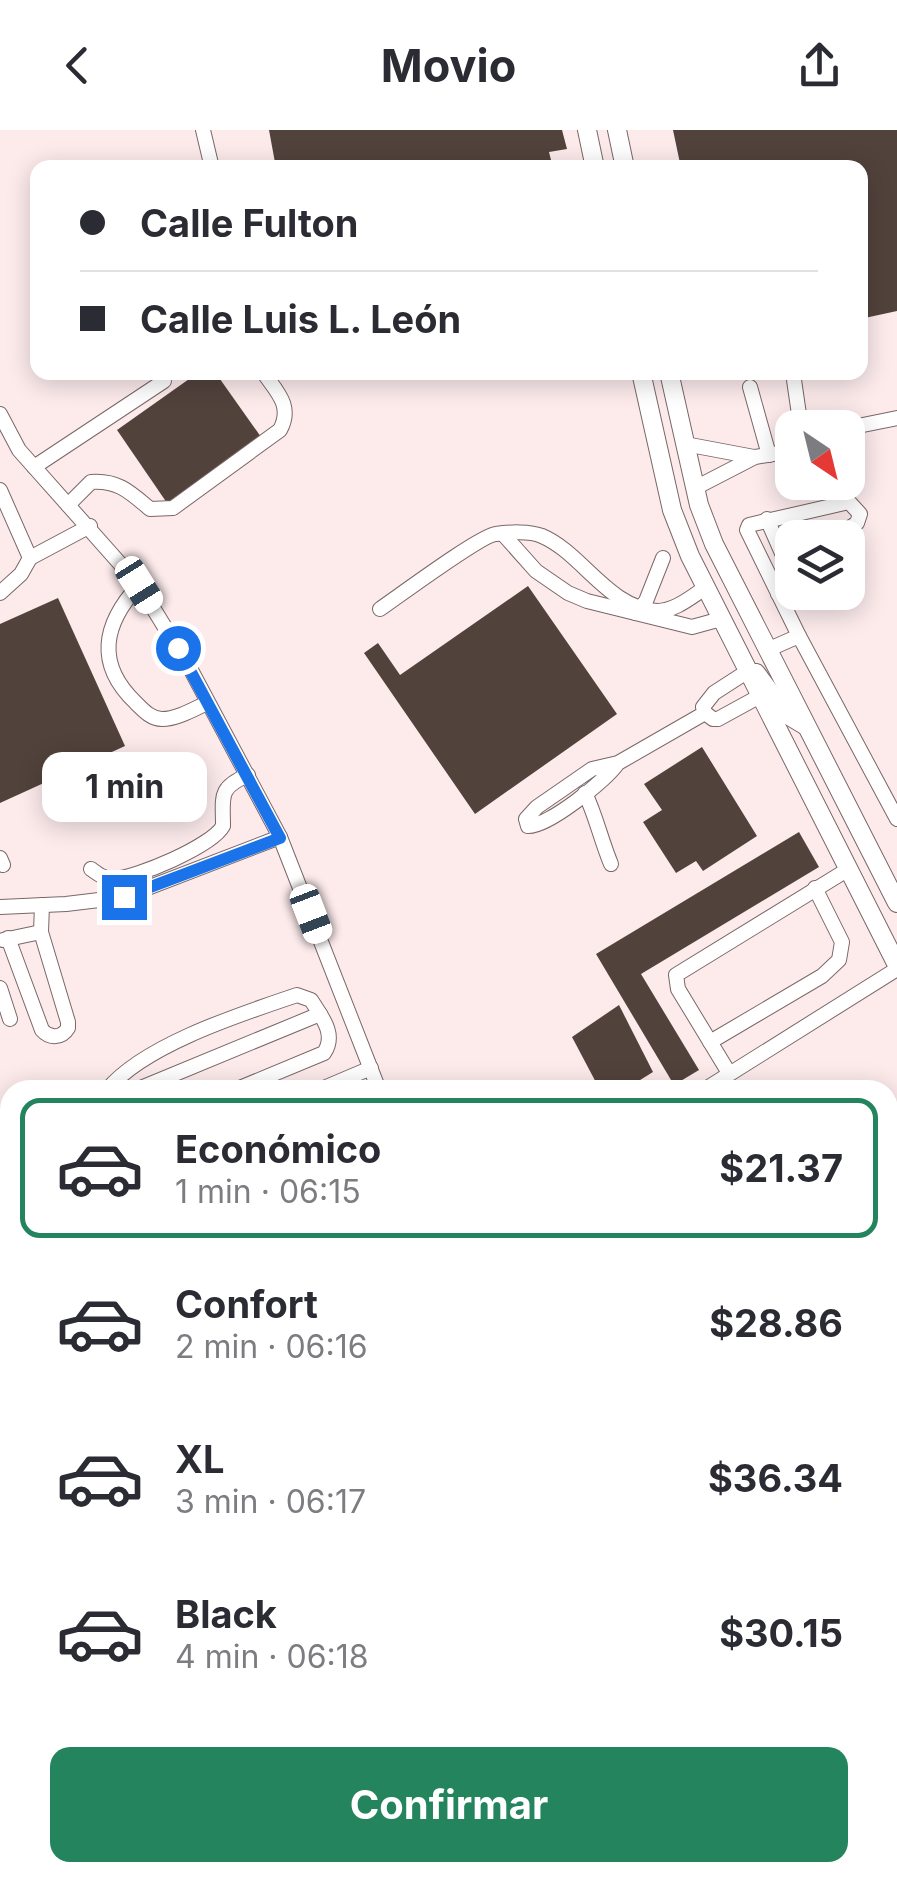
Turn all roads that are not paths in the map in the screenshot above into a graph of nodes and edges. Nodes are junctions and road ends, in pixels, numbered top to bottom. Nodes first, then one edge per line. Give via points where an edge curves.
1 (203, 130) edge
2 (587, 130) edge
3 (617, 130) edge
4 (210, 160) edge
5 (593, 160) edge
6 (623, 160) edge
7 (269, 380) edge
8 (643, 380) edge
9 (671, 380) edge
10 (794, 380) dead end
11 (164, 381) dead end
12 (750, 387) dead end
13 (799, 410) edge
14 (0, 416) edge
15 (897, 418) edge
16 (865, 425) edge
17 (685, 444) junction
18 (775, 445) edge
19 (775, 454) edge
20 (775, 456) edge
21 (34, 467) junction
22 (695, 488) junction
23 (0, 490) edge
24 (68, 505) junction
25 (767, 519) junction
26 (859, 520) edge
27 (90, 526) junction
28 (775, 533) edge
29 (503, 534) junction
30 (30, 558) junction
31 (662, 558) dead end
32 (139, 585) junction
33 (705, 588) junction
34 (775, 588) edge
35 (0, 593) edge
36 (380, 609) dead end
37 (638, 610) junction
38 (786, 610) edge
39 (720, 619) junction
40 (798, 636) junction
41 (767, 650) junction
42 (748, 671) junction
43 (760, 696) junction
44 (207, 703) junction
45 (705, 713) junction
46 (806, 726) junction
47 (778, 734) junction
48 (618, 763) junction
49 (248, 776) junction
50 (839, 792) junction
51 (585, 793) junction
52 (897, 819) edge
53 (280, 838) junction
54 (611, 864) dead end
55 (92, 869) dead end
56 (847, 870) junction
57 (815, 888) junction
58 (897, 903) edge
59 (42, 905) junction
60 (0, 906) edge
61 (42, 932) junction
62 (4, 940) edge
63 (897, 967) edge
64 (0, 988) edge
65 (320, 1014) junction
66 (10, 1019) dead end
67 (710, 1042) junction
68 (371, 1068) junction
69 (126, 1072) junction
70 (729, 1074) junction
71 (118, 1080) edge
72 (130, 1080) edge
73 (158, 1080) edge
74 (260, 1080) edge
75 (343, 1080) edge
76 (373, 1080) edge
77 (720, 1080) edge

1 - 4 street
2 - 5 main road
3 - 6 main road
7 - 24 street via 286,404 280,430 173,508 150,509 110,481 91,482
8 - 33 main road via 672,510
9 - 17 main road
10 - 13 street
11 - 21 street
12 - 18 street
14 - 21 street
15 - 16 street
17 - 19 street
17 - 22 main road
20 - 22 street
21 - 24 street
22 - 41 main road via 714,544
23 - 30 street
24 - 27 street
25 - 26 street via 849,502
25 - 28 street
25 - 34 street via 750,526 748,535
27 - 30 street
27 - 32 street
29 - 36 street via 492,534
29 - 37 street via 542,536
29 - 37 street via 536,571 568,592
30 - 35 street
31 - 37 street
32 - 44 street
32 - 44 street via 109,640 114,678 158,719
33 - 37 street via 670,609
33 - 39 main road
37 - 39 street via 692,627
38 - 40 street
39 - 42 main road
40 - 41 street
40 - 52 street
41 - 46 main road
42 - 43 main road
42 - 45 street via 709,697
42 - 46 main road via 760,676 786,714
43 - 45 street via 718,719
43 - 47 main road
44 - 49 street
45 - 48 street
46 - 50 main road
47 - 50 main road via 794,745 818,788
47 - 56 main road
48 - 51 street
48 - 51 street via 592,769 537,807 526,823 536,826
49 - 53 street
49 - 55 street via 226,789 223,826 206,842 122,877 106,878
50 - 58 main road
51 - 54 street
53 - 59 street via 124,897
53 - 68 street
56 - 57 street
56 - 63 main road
57 - 67 street via 842,942 839,960
57 - 67 street via 676,974
59 - 60 street
59 - 61 street
61 - 62 street
61 - 62 street via 68,1022 54,1036 38,1023
63 - 70 street
64 - 66 street
65 - 69 street via 296,995 170,1044
65 - 73 street
65 - 74 street via 330,1036 324,1053
67 - 70 street
68 - 75 street
68 - 76 street
69 - 71 street
69 - 72 street
70 - 77 street

